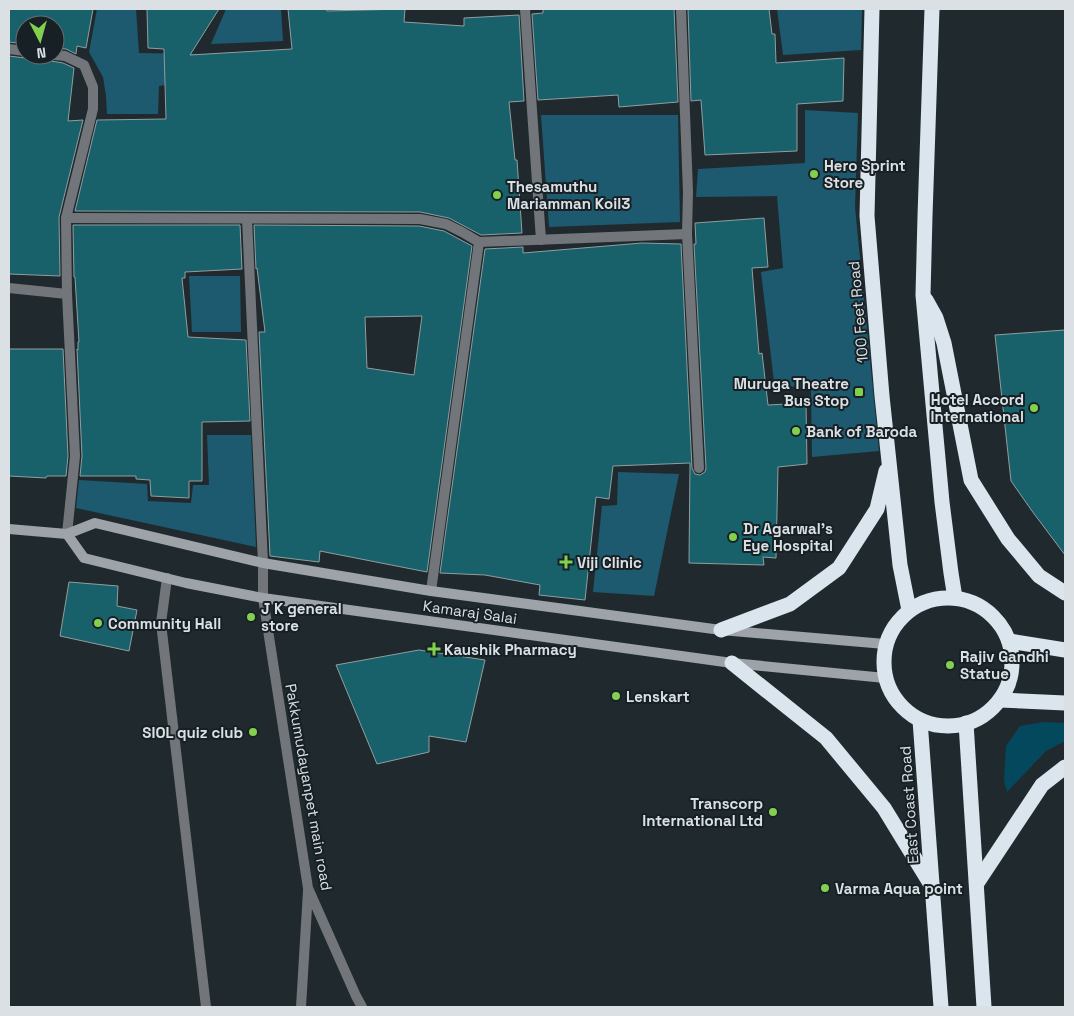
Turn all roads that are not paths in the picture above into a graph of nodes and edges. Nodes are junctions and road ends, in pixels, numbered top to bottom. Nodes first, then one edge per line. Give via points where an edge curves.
1 (525, 9) edge
2 (681, 9) edge
3 (872, 9) edge
4 (932, 9) edge
5 (65, 56) edge
6 (66, 218) junction
7 (247, 219) junction
8 (687, 234) junction
9 (541, 240) junction
10 (479, 242) junction
11 (9, 288) edge
12 (66, 294) junction
13 (923, 295) junction
14 (889, 462) junction
15 (699, 468) dead end
16 (9, 529) edge
17 (67, 534) junction
18 (263, 563) junction
19 (167, 578) junction
20 (431, 591) junction
21 (1065, 593) edge
22 (262, 598) junction
23 (955, 598) junction
24 (909, 610) junction
25 (721, 630) junction
26 (1009, 640) junction
27 (885, 644) junction
28 (1065, 650) edge
29 (732, 663) junction
30 (885, 678) junction
31 (1000, 700) junction
32 (1065, 703) edge
33 (920, 720) junction
34 (966, 723) junction
35 (1065, 767) edge
36 (976, 883) junction
37 (308, 888) junction
38 (933, 888) junction
39 (206, 1007) edge
40 (301, 1007) edge
41 (362, 1007) edge
42 (941, 1007) edge
43 (984, 1007) edge

1 - 9 street
2 - 8 street
3 - 14 highway, 100 Feet Road via 867,216
4 - 13 highway
5 - 6 street via 84,65 93,87 93,109
6 - 7 street
6 - 12 street
7 - 10 street via 420,219 446,224
7 - 18 street, Pakkumudayanpet main road
8 - 9 street
8 - 15 street
9 - 10 street
10 - 20 street
11 - 12 street
12 - 17 street via 75,456
13 - 21 highway via 936,318 944,343 971,480 1008,540 1040,576
13 - 23 highway via 942,502
14 - 24 highway, 100 Feet Road via 900,565
14 - 25 highway via 877,508 839,568 790,604
16 - 17 main road, Kamaraj Salai
17 - 18 main road, Kamaraj Salai via 94,523
17 - 19 main road, Kamaraj Salai via 84,558
18 - 20 main road, Kamaraj Salai
18 - 22 street, Pakkumudayanpet main road
19 - 22 main road, Kamaraj Salai
19 - 39 street via 161,623
20 - 25 main road, Kamaraj Salai
22 - 29 main road, Kamaraj Salai
22 - 37 street, Pakkumudayanpet main road
23 - 24 highway via 923,602
23 - 26 highway via 972,602 988,611
24 - 27 highway via 894,625
25 - 27 main road, Kamaraj Salai
26 - 28 highway
26 - 31 highway via 1013,661 1009,682
27 - 30 highway
29 - 30 main road, Kamaraj Salai
29 - 38 highway via 826,738 884,808
30 - 33 highway via 892,695 904,710
31 - 32 highway
31 - 34 highway via 985,715
33 - 34 highway via 942,726
33 - 38 highway, East Coast Road
34 - 36 highway
35 - 36 highway via 1042,785
36 - 43 highway
37 - 40 street
37 - 41 street, Pakkumudayanpet main road
38 - 42 highway, East Coast Road

